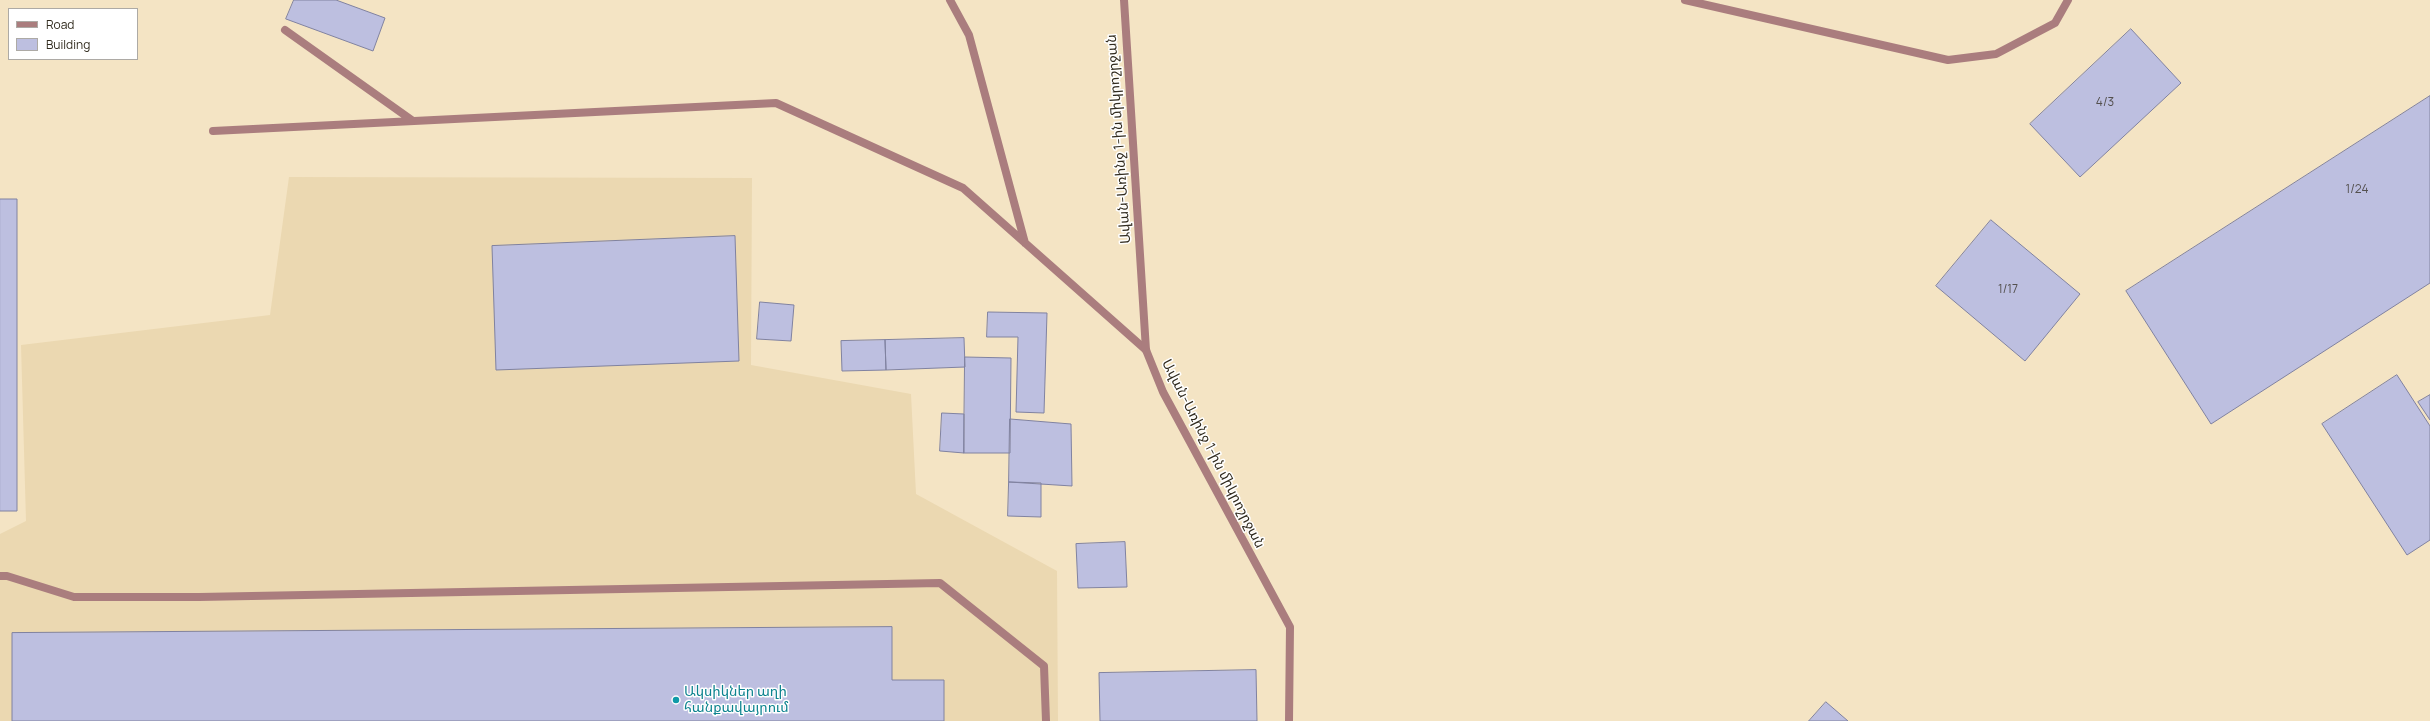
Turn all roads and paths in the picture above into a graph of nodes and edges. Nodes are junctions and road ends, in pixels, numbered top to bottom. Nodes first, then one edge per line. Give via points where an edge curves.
1 (950, 0) edge
2 (1124, 0) edge
3 (1685, 0) edge
4 (2068, 0) edge
5 (285, 30) dead end
6 (413, 121) junction
7 (213, 131) dead end
8 (1026, 244) junction
9 (1146, 350) junction
10 (0, 576) edge
11 (1046, 721) edge
12 (1289, 721) edge

1 - 8 street via 969,34
2 - 9 street, Ավան-Առինջ 1-ին միկրոշրջան
3 - 4 street via 1948,60 1996,54 2055,23
5 - 6 street
6 - 7 street
6 - 8 street via 776,103 963,188
8 - 9 street
9 - 12 street, Ավան-Առինջ 1-ին միկրոշրջան via 1163,392 1290,627
10 - 11 street via 74,597 199,597 940,583 1044,666

